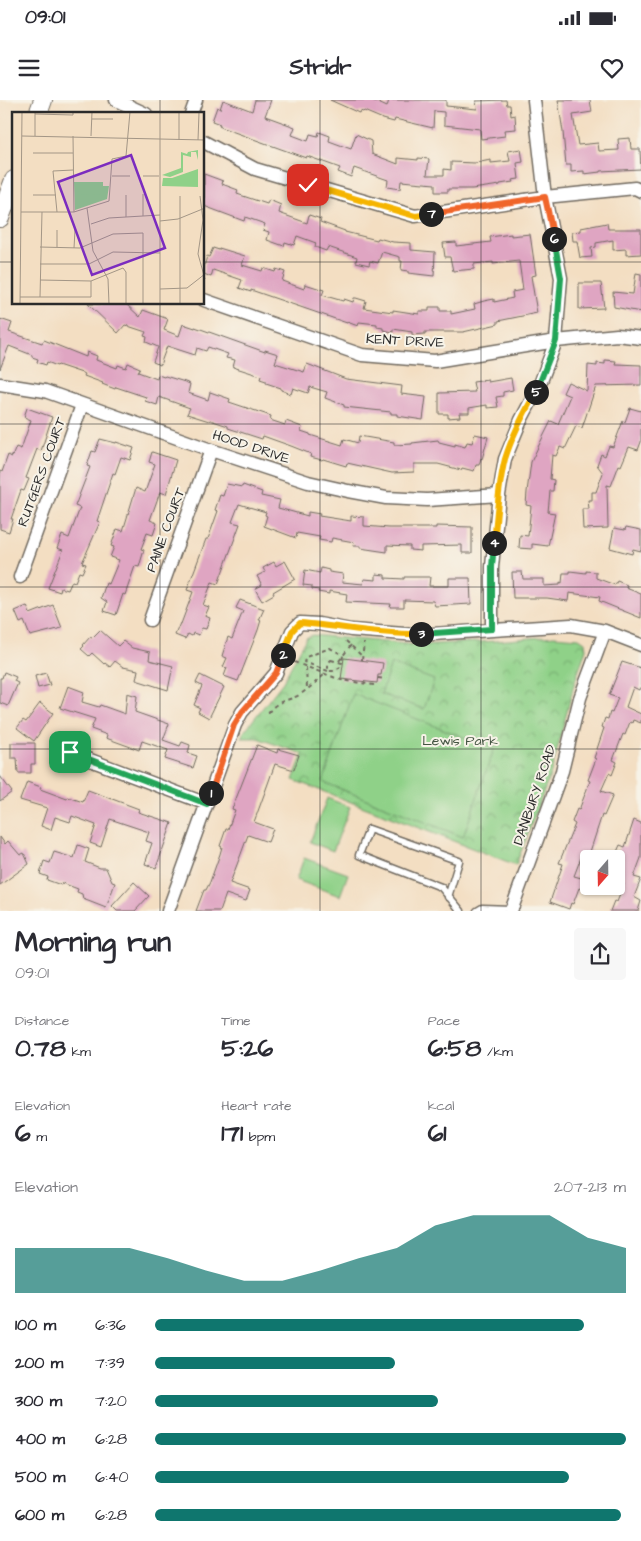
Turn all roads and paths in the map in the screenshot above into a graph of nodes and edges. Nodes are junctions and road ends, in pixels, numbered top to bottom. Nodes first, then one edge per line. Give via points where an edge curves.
1 (43, 100) edge
2 (116, 100) edge
3 (196, 100) edge
4 (534, 100) edge
5 (39, 112) edge
6 (142, 112) edge
7 (192, 112) edge
8 (205, 143) edge
9 (12, 185) edge
10 (641, 191) edge
11 (545, 197) junction
12 (0, 218) edge
13 (205, 300) edge
14 (641, 338) edge
15 (556, 341) junction
16 (0, 384) edge
17 (82, 405) junction
18 (211, 450) junction
19 (499, 494) junction
20 (20, 577) dead end
21 (150, 620) dead end
22 (492, 629) junction
23 (365, 631) junction
24 (605, 631) junction
25 (344, 639) dead end
26 (351, 645) junction
27 (641, 645) edge
28 (342, 656) junction
29 (362, 656) junction
30 (282, 658) junction
31 (362, 660) dead end
32 (339, 661) junction
33 (342, 663) junction
34 (306, 667) junction
35 (328, 671) junction
36 (325, 674) junction
37 (378, 678) dead end
38 (386, 679) dead end
39 (374, 684) dead end
40 (307, 689) junction
41 (268, 712) dead end
42 (70, 752) dead end
43 (207, 804) junction
44 (448, 897) junction
45 (511, 910) edge
46 (168, 911) edge
47 (461, 911) edge
48 (477, 911) edge

1 - 5 main road
2 - 6 street
3 - 7 street
4 - 11 street
8 - 11 street via 255,169 415,216
9 - 12 main road
10 - 11 street via 634,188
11 - 15 street via 561,278
13 - 15 street, KENT DRIVE via 362,356 435,361
14 - 15 street, KENT DRIVE via 617,335
15 - 19 street via 505,459
16 - 17 street, HOOD DRIVE via 45,391
17 - 18 street, HOOD DRIVE
17 - 20 street, RUTGERS COURT
18 - 19 street, HOOD DRIVE via 308,482 386,498 427,500
18 - 21 street, PAINE COURT
19 - 22 street via 492,567
22 - 23 street via 418,635
22 - 24 street via 571,625
23 - 29 path
23 - 30 street via 300,623 292,631
24 - 27 street
24 - 45 street, DANBURY ROAD via 580,698 562,771
25 - 26 path
26 - 28 path
26 - 29 path
28 - 32 path
28 - 33 path
28 - 35 path via 330,648 306,657 304,662
29 - 31 path
30 - 34 path
30 - 43 street via 276,673 234,725
32 - 33 path
32 - 35 path via 331,660
33 - 35 path via 334,672
34 - 36 path
34 - 40 path
36 - 39 path via 341,680
36 - 40 path
37 - 38 path
40 - 41 path via 298,696 282,700
42 - 43 street
43 - 46 street
44 - 44 lane via 441,887 359,855 369,830 459,861
44 - 47 lane
45 - 48 lane via 482,908

